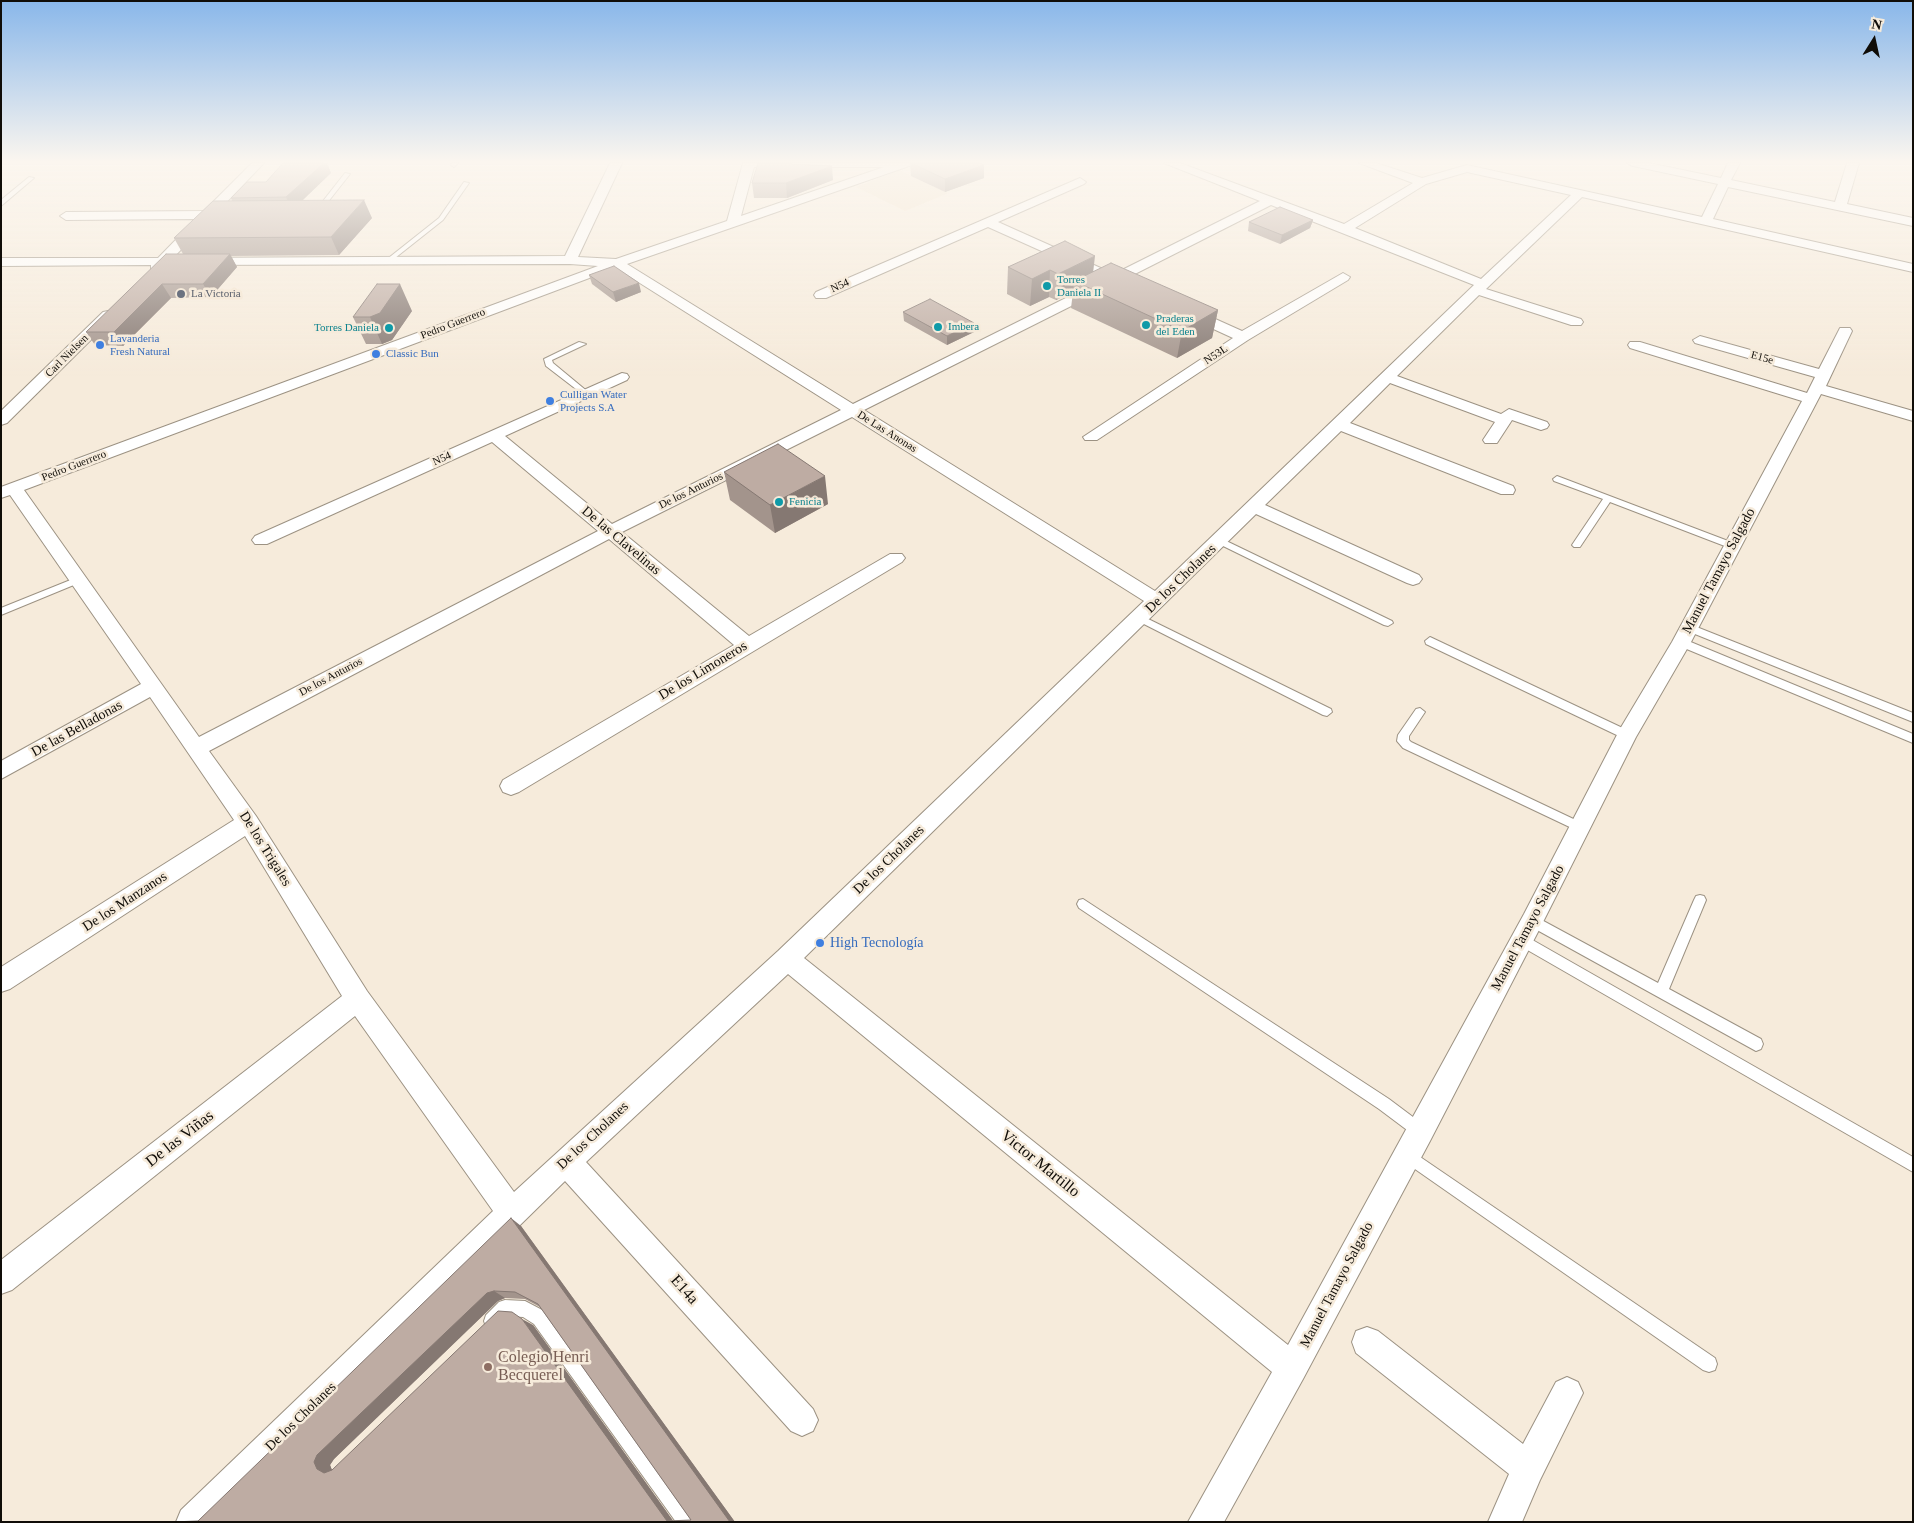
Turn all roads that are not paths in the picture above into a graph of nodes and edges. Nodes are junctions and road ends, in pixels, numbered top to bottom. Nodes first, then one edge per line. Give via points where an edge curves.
1 (191, 234) edge
2 (422, 234) edge
3 (582, 234) edge
4 (702, 234) edge
5 (960, 234) edge
6 (1014, 234) edge
7 (1203, 234) edge
8 (1357, 234) edge
9 (1536, 234) edge
10 (1764, 234) edge
11 (570, 260) junction
12 (388, 261) junction
13 (1, 262) edge
14 (161, 262) junction
15 (617, 263) junction
16 (1913, 268) edge
17 (147, 276) edge
18 (1343, 277) dead end
19 (1113, 278) junction
20 (1130, 286) edge
21 (1480, 287) junction
22 (821, 295) dead end
23 (120, 303) edge
24 (1174, 305) edge
25 (1576, 322) dead end
26 (1844, 331) dead end
27 (1243, 337) junction
28 (1700, 340) dead end
29 (582, 344) dead end
30 (1635, 345) dead end
31 (622, 377) dead end
32 (1387, 377) junction
33 (1818, 387) junction
34 (585, 394) junction
35 (853, 411) junction
36 (1913, 416) edge
37 (2, 420) edge
38 (1504, 420) junction
39 (1339, 424) junction
40 (1541, 425) dead end
41 (495, 436) junction
42 (1091, 437) dead end
43 (1491, 440) dead end
44 (1557, 479) dead end
45 (1507, 490) dead end
46 (8, 491) edge
47 (1608, 498) junction
48 (1255, 506) junction
49 (609, 532) junction
50 (261, 540) dead end
51 (1220, 541) junction
52 (1577, 545) dead end
53 (1733, 546) junction
54 (896, 558) dead end
55 (1413, 579) dead end
56 (78, 580) junction
57 (1158, 601) junction
58 (1, 612) edge
59 (1140, 618) junction
60 (1388, 623) dead end
61 (1685, 635) junction
62 (1430, 641) dead end
63 (747, 645) junction
64 (152, 687) junction
65 (1327, 712) dead end
66 (1420, 712) dead end
67 (1913, 718) edge
68 (1627, 735) junction
69 (1913, 739) edge
70 (196, 748) junction
71 (1, 771) edge
72 (511, 786) dead end
73 (248, 822) junction
74 (1580, 827) junction
75 (1700, 900) dead end
76 (1083, 904) dead end
77 (1527, 931) junction
78 (787, 959) junction
79 (1, 982) edge
80 (1662, 992) junction
81 (358, 999) junction
82 (1756, 1044) dead end
83 (1420, 1131) junction
84 (1407, 1155) junction
85 (566, 1161) junction
86 (1913, 1165) edge
87 (511, 1212) junction
88 (1, 1279) edge
89 (477, 1336) edge
90 (1367, 1342) dead end
91 (1709, 1364) dead end
92 (1292, 1368) junction
93 (1567, 1392) dead end
94 (802, 1420) dead end
95 (1528, 1468) junction
96 (193, 1522) edge
97 (687, 1522) edge
98 (1205, 1522) edge
99 (1505, 1522) edge

1 - 14 street
2 - 12 lane
3 - 11 street
4 - 15 street, Pedro Guerrero
5 - 22 street, N54
6 - 19 street
7 - 19 street, De los Anturios
8 - 21 street
9 - 21 street, De los Cholanes
10 - 16 street
11 - 12 street
11 - 15 street
12 - 14 street
13 - 14 street
14 - 17 street
15 - 35 street, De Las Anonas
15 - 46 street, Pedro Guerrero
18 - 27 street, N53L
19 - 20 street
19 - 35 street, De los Anturios
21 - 25 street
21 - 32 street, De los Cholanes
23 - 37 street, Carl Nielsen
24 - 27 street
26 - 33 street, Manuel Tamayo Salgado
27 - 42 street, N53L
28 - 33 street, E15e
29 - 34 lane via 548,359 549,364
30 - 33 street
31 - 34 street, N54
32 - 38 street
32 - 39 street, De los Cholanes
33 - 36 street
33 - 53 street, Manuel Tamayo Salgado
34 - 41 street, N54
35 - 49 street, De los Anturios
35 - 57 street, De Las Anonas
38 - 40 street via 1509,414
38 - 43 street
39 - 45 street
39 - 48 street, De los Cholanes
41 - 49 street, De las Clavelinas
41 - 50 street, N54
44 - 47 lane
46 - 56 street, De los Trigales
47 - 52 lane
47 - 53 lane
48 - 51 street, De los Cholanes
48 - 55 street
49 - 63 street, De las Clavelinas
49 - 70 street, De los Anturios
51 - 57 street, De los Cholanes
51 - 60 lane
53 - 61 street, Manuel Tamayo Salgado
54 - 63 street, De los Limoneros
56 - 58 lane
56 - 64 street, De los Trigales
57 - 59 street, De los Cholanes
59 - 65 lane
59 - 78 street, De los Cholanes
61 - 67 lane
61 - 68 street, Manuel Tamayo Salgado
61 - 69 lane
62 - 68 lane
63 - 72 street, De los Limoneros
64 - 70 street, De los Trigales
64 - 71 street, De las Belladonas
66 - 74 lane via 1404,735 1403,740 1408,745
68 - 74 street, Manuel Tamayo Salgado
70 - 73 street, De los Trigales
73 - 79 street, De los Manzanos
73 - 81 street, De los Trigales
74 - 77 street, Manuel Tamayo Salgado
75 - 80 lane
76 - 83 lane
77 - 80 lane
77 - 83 street, Manuel Tamayo Salgado
77 - 86 lane
78 - 85 street, De los Cholanes
78 - 92 street, Victor Martillo
80 - 82 lane
81 - 87 street, De los Trigales
81 - 88 street, De las Viñas
83 - 84 street, Manuel Tamayo Salgado
84 - 91 lane
84 - 92 street, Manuel Tamayo Salgado
85 - 87 street, De los Cholanes
85 - 94 street, E14a
87 - 96 street, De los Cholanes
89 - 97 lane via 505,1308 525,1308 540,1318
90 - 95 street
92 - 98 street, Manuel Tamayo Salgado
93 - 95 street
95 - 99 street

